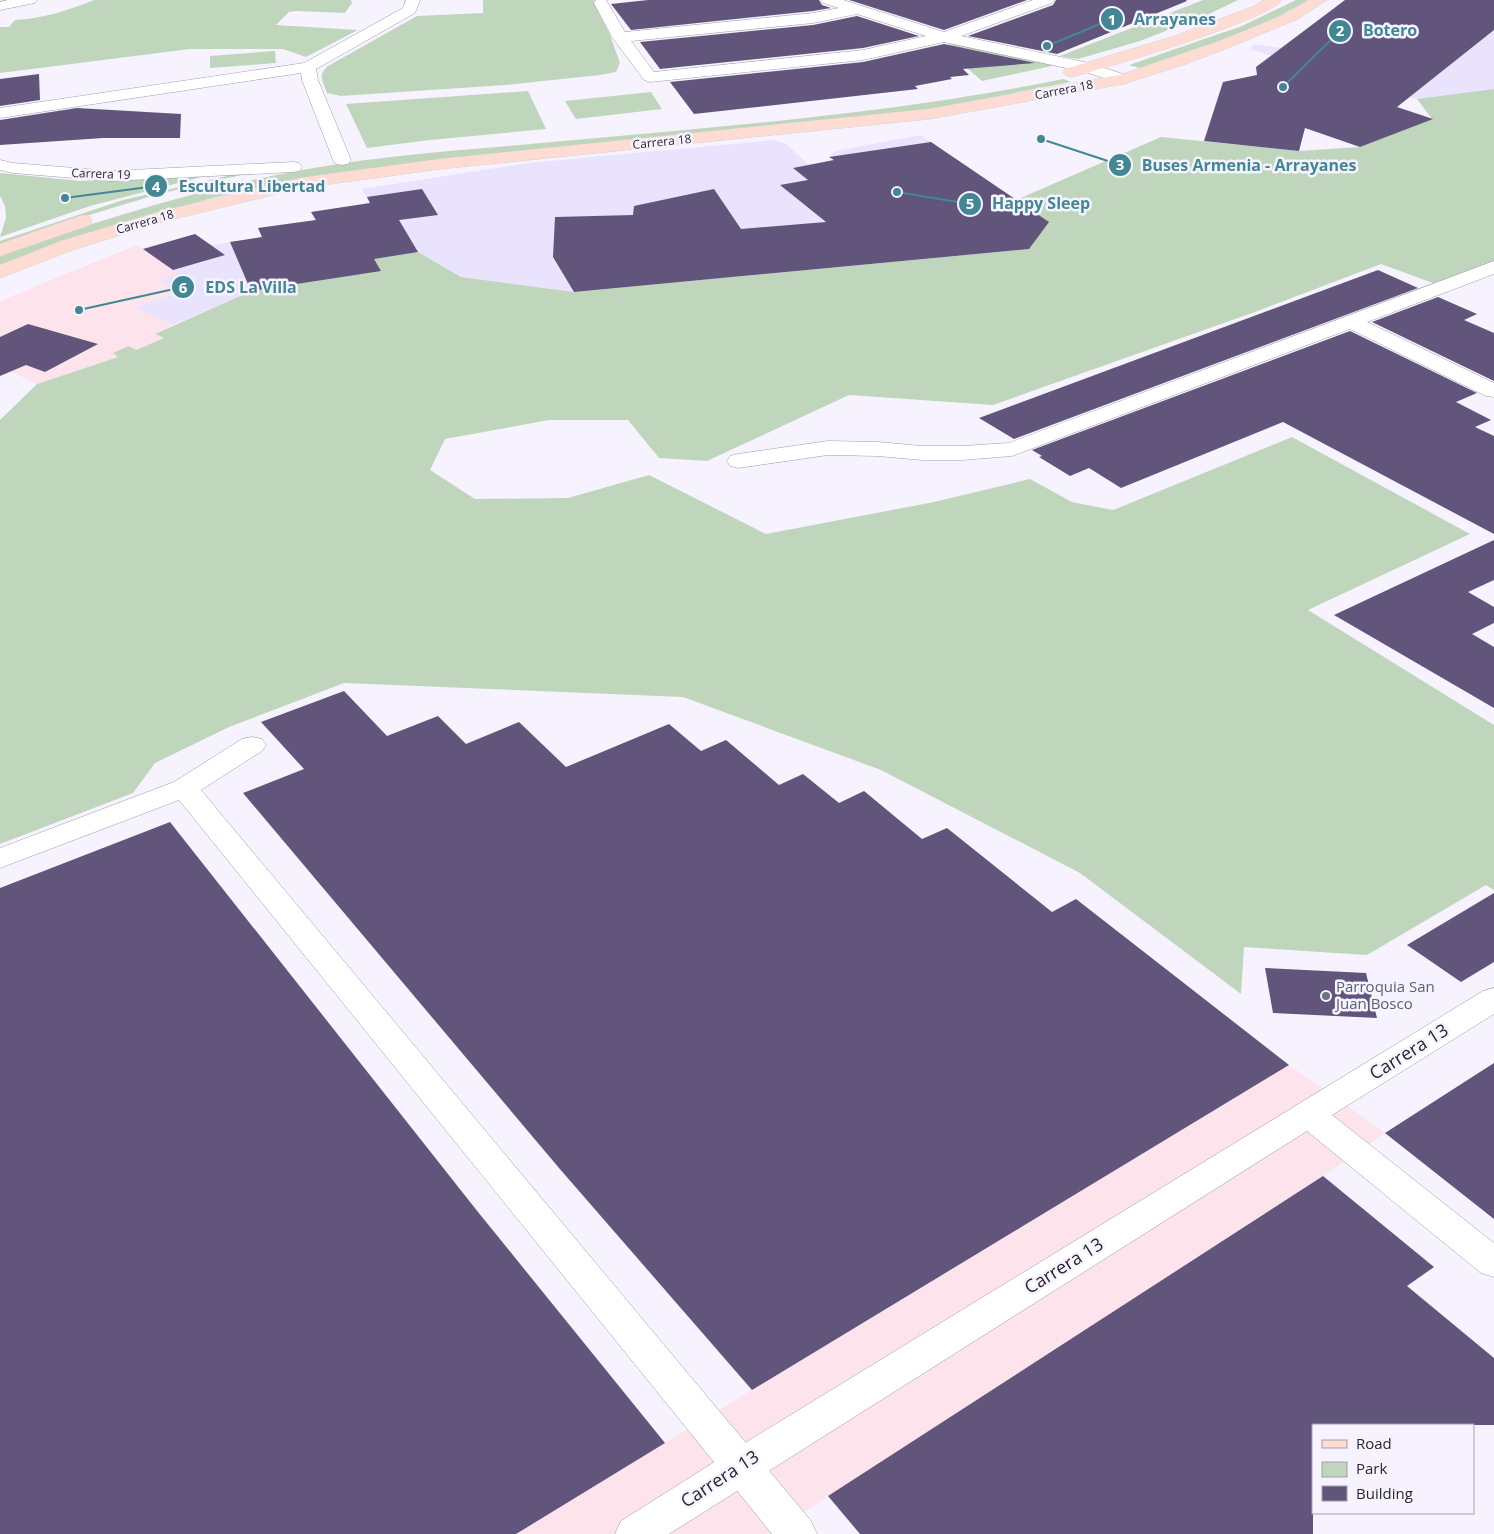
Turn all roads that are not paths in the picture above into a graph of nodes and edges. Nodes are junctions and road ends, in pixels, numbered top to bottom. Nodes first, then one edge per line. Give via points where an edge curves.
1 (30, 0) edge
2 (413, 0) edge
3 (828, 0) edge
4 (886, 0) edge
5 (1047, 0) edge
6 (1275, 0) edge
7 (1320, 0) edge
8 (600, 3) dead end
9 (0, 6) edge
10 (858, 10) junction
11 (620, 37) junction
12 (944, 37) junction
13 (308, 67) junction
14 (1089, 68) junction
15 (1123, 78) junction
16 (0, 112) edge
17 (342, 160) junction
18 (0, 165) edge
19 (293, 167) junction
20 (201, 189) dead end
21 (100, 216) dead end
22 (0, 250) edge
23 (1494, 267) edge
24 (0, 272) edge
25 (1352, 322) junction
26 (1494, 391) edge
27 (738, 461) dead end
28 (252, 745) dead end
29 (184, 788) junction
30 (0, 859) edge
31 (1494, 998) edge
32 (1309, 1115) junction
33 (1494, 1263) edge
34 (741, 1466) junction
35 (635, 1534) edge
36 (797, 1534) edge

1 - 9 street
2 - 13 street via 410,10 393,21
3 - 10 street
4 - 10 street
5 - 12 street
6 - 14 main road, Carrera 18 via 1177,40
7 - 15 main road, Carrera 18 via 1293,16 1225,44
8 - 11 street
10 - 11 street via 813,18
10 - 12 street
11 - 12 street via 650,77 863,55
12 - 14 street
13 - 16 street
13 - 17 street via 310,80
14 - 15 street
14 - 17 main road, Carrera 18 via 914,102
15 - 24 main road, Carrera 18 via 929,114 440,164 301,183 164,216 68,245
17 - 19 main road, Carrera 18
18 - 19 street, Carrera 19 via 112,176
19 - 20 main road, Carrera 18
21 - 22 main road, Carrera 18
23 - 25 street
25 - 26 street
25 - 27 street via 1012,449 922,453 828,448
28 - 29 street
29 - 30 street
29 - 34 street
31 - 32 street, Carrera 13
32 - 33 street
32 - 34 street, Carrera 13
34 - 35 street, Carrera 13
34 - 36 street

